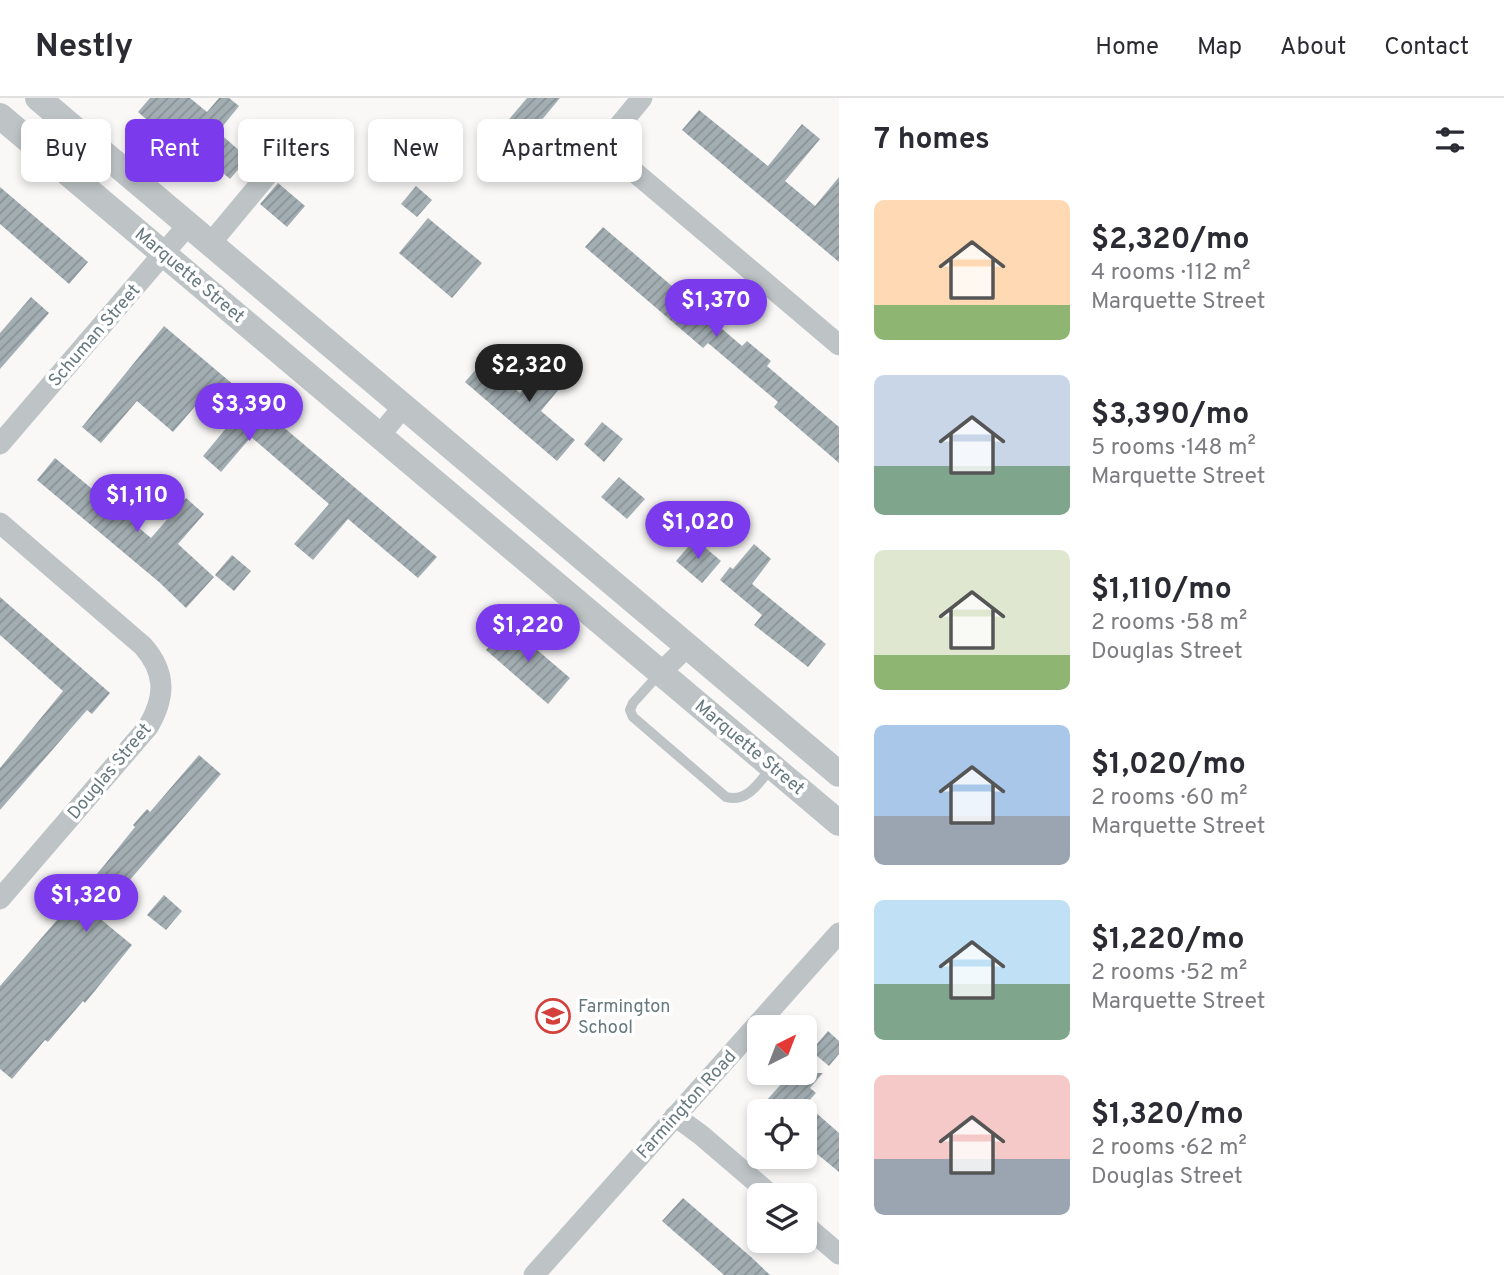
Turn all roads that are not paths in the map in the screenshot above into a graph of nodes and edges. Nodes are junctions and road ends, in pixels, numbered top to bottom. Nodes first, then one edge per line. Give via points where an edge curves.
1 (38, 98) edge
2 (642, 98) edge
3 (0, 116) edge
4 (262, 182) edge
5 (188, 225) junction
6 (210, 244) junction
7 (164, 253) junction
8 (839, 345) edge
9 (404, 406) junction
10 (380, 435) junction
11 (0, 444) edge
12 (0, 523) edge
13 (687, 647) junction
14 (661, 672) junction
15 (773, 766) junction
16 (839, 774) edge
17 (839, 822) edge
18 (0, 899) edge
19 (839, 933) edge
20 (675, 1116) junction
21 (757, 1183) edge
22 (817, 1235) edge
23 (839, 1254) edge
24 (534, 1275) edge

1 - 5 street, Marquette Street
2 - 8 street via 613,133 612,153
3 - 7 street, Marquette Street
4 - 6 street
5 - 6 street, Marquette Street
5 - 7 street, Schuman Street
6 - 9 street, Marquette Street
7 - 10 street, Marquette Street
7 - 11 street, Schuman Street
9 - 10 street
9 - 13 street, Marquette Street
10 - 14 street, Marquette Street
12 - 18 street, Douglas Street via 143,646 160,669 161,685 148,727
13 - 14 street
13 - 16 street, Marquette Street
14 - 15 street, Marquette Street
14 - 15 lane via 633,703 633,717 726,797 736,800 745,796
15 - 17 street, Marquette Street
19 - 20 street, Farmington Road
20 - 21 street
20 - 24 street, Farmington Road
22 - 23 street

